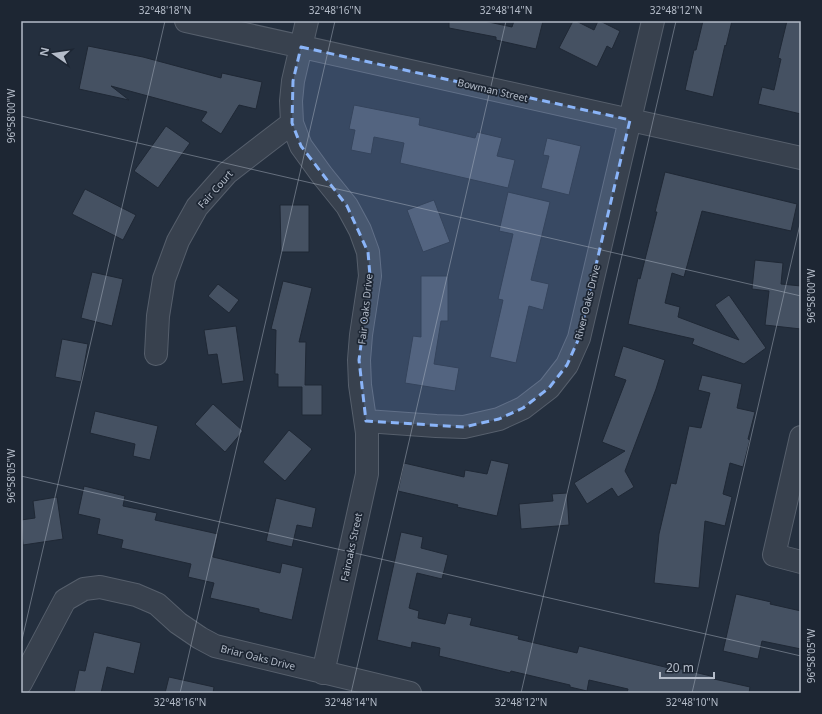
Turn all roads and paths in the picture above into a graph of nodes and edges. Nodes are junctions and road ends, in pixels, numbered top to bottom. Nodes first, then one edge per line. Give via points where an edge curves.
1 (186, 21) edge
2 (307, 21) edge
3 (653, 21) edge
4 (301, 47) junction
5 (630, 120) junction
6 (292, 123) junction
7 (801, 158) edge
8 (156, 354) dead end
9 (366, 421) junction
10 (801, 436) edge
11 (801, 562) edge
12 (324, 672) junction
13 (21, 683) edge
14 (410, 693) edge

1 - 4 street, Bowman Street
2 - 4 street
3 - 5 street, River Oaks Drive
4 - 5 street, Bowman Street
4 - 6 street via 293,81
5 - 7 street, Bowman Street
5 - 9 street, River Oaks Drive via 580,338 567,366 549,388 523,408 499,418 464,427
6 - 8 street, Fair Court via 227,173 197,207 178,241 164,279 158,316
6 - 9 street, Fair Oaks Drive via 301,146 347,206 368,252 370,276 359,360
9 - 12 street, Fairoaks Street via 367,474
10 - 11 street via 774,555
12 - 13 street, Briar Oaks Drive via 215,646 178,623 157,604 136,595 100,587 84,589 65,600
12 - 14 street, Briar Oaks Drive

